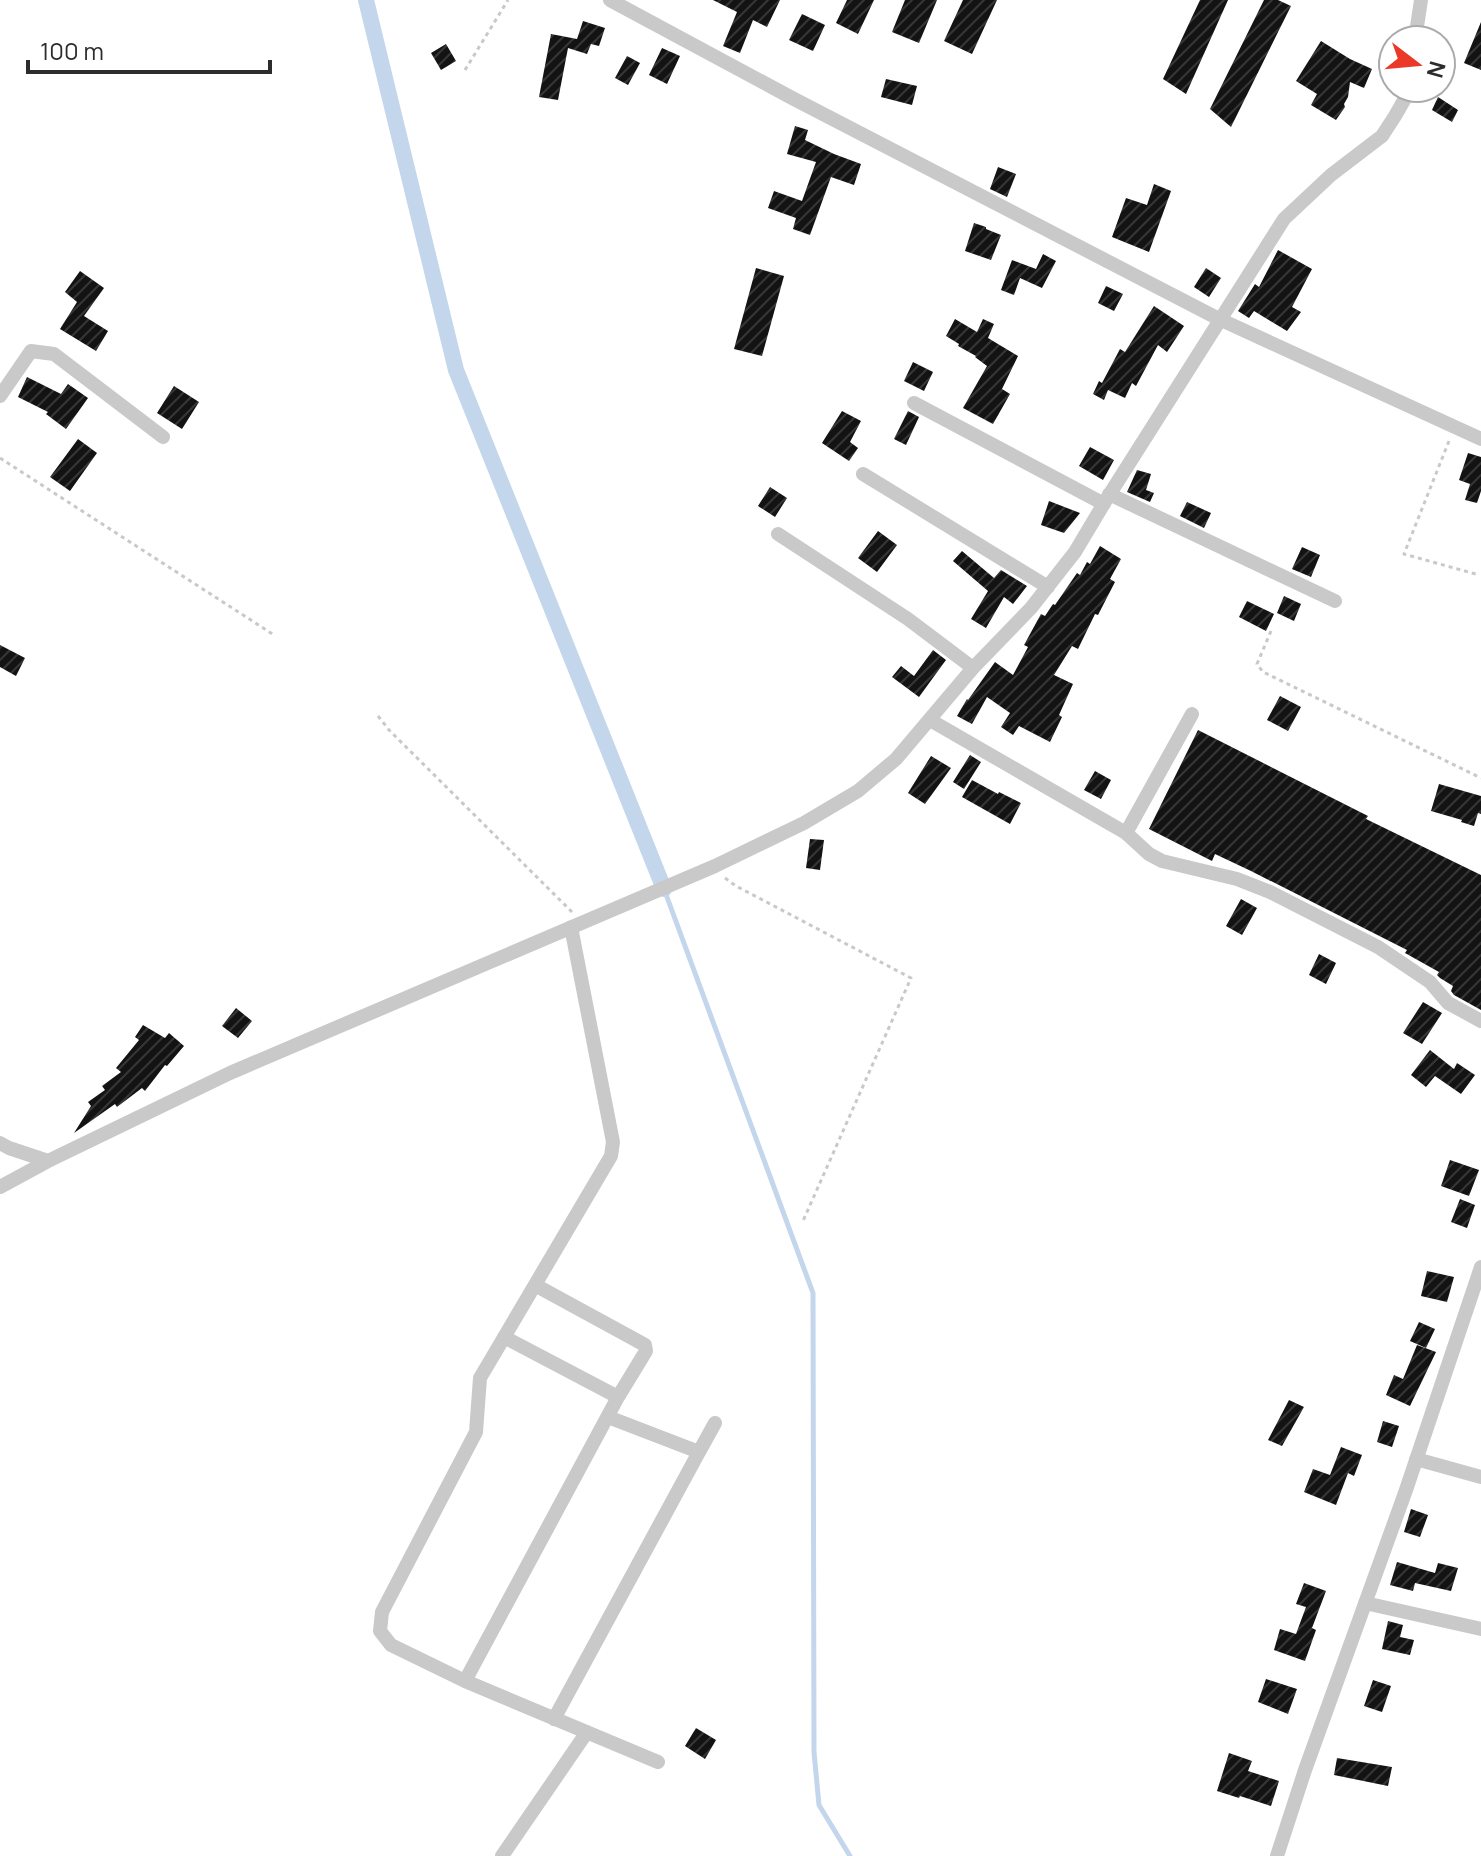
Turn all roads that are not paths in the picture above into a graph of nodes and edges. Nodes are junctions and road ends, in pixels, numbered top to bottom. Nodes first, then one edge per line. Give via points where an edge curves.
1 (610, 0) edge
2 (1421, 0) edge
3 (1417, 24) edge
4 (1402, 104) edge
5 (1219, 319) junction
6 (0, 396) edge
7 (914, 403) dead end
8 (163, 437) dead end
9 (1481, 439) edge
10 (863, 474) dead end
11 (1107, 499) junction
12 (778, 534) dead end
13 (1048, 587) junction
14 (1335, 601) dead end
15 (973, 668) junction
16 (1192, 714) dead end
17 (930, 720) junction
18 (1126, 833) junction
19 (577, 925) junction
20 (1481, 1021) edge
21 (0, 1143) edge
22 (48, 1161) junction
23 (0, 1187) edge
24 (1481, 1267) edge
25 (535, 1285) junction
26 (504, 1337) junction
27 (618, 1397) junction
28 (608, 1417) junction
29 (715, 1423) dead end
30 (699, 1452) junction
31 (1416, 1459) junction
32 (1481, 1477) edge
33 (1365, 1603) junction
34 (1481, 1629) edge
35 (465, 1681) junction
36 (554, 1719) junction
37 (587, 1732) junction
38 (658, 1762) dead end
39 (502, 1856) edge
40 (1277, 1856) edge

1 - 5 street
2 - 3 street
4 - 5 street via 1382,136 1284,219
5 - 9 street
5 - 11 street
6 - 8 street via 31,351 54,354
7 - 11 street
10 - 13 street
11 - 13 street
11 - 14 street
12 - 15 street
13 - 15 street
15 - 17 street
16 - 18 street
17 - 18 street
17 - 19 street via 858,791 804,823
18 - 20 street via 1162,861 1270,892 1378,947 1430,982 1448,1003
19 - 22 street via 230,1073
19 - 25 street via 613,1142 611,1156
21 - 22 street
22 - 23 street
24 - 31 street
25 - 26 street
25 - 27 street via 645,1345 644,1356
26 - 27 street
26 - 35 street via 480,1378 476,1432 382,1612 380,1631 391,1645
27 - 28 street
28 - 30 street
28 - 35 street
29 - 30 street
30 - 36 street
31 - 32 street
31 - 33 street
33 - 34 street
33 - 40 street
35 - 36 street
36 - 37 street
37 - 38 street
37 - 39 street

